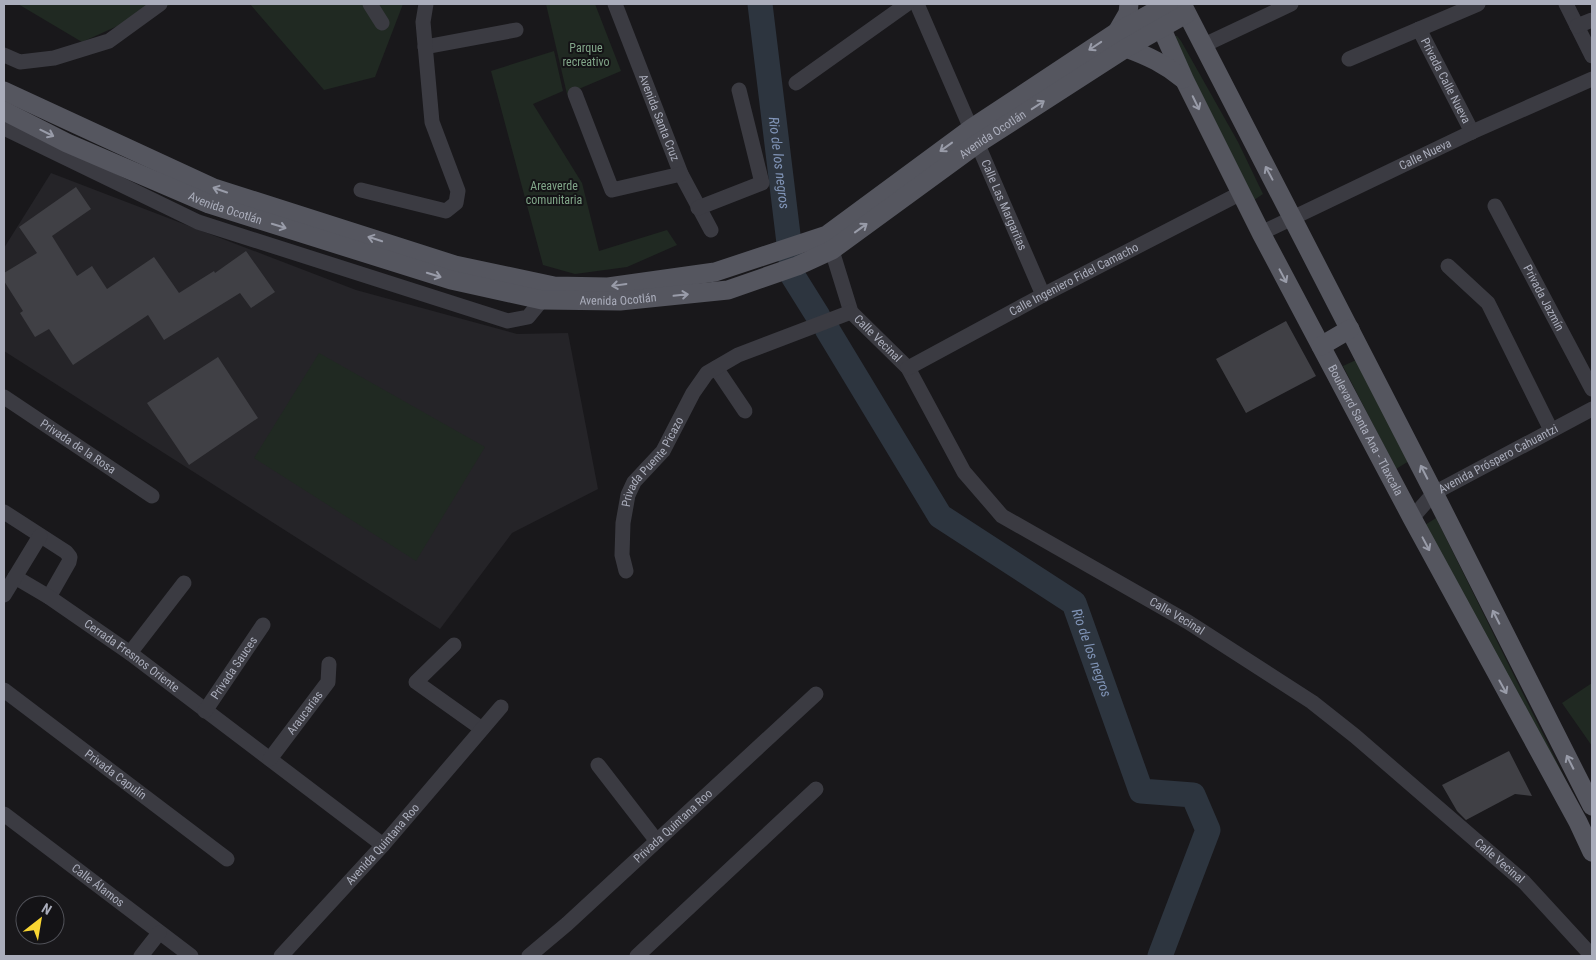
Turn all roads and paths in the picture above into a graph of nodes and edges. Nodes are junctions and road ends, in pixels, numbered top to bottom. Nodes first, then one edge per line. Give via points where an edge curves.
1 (160, 4) edge
2 (370, 4) edge
3 (414, 4) edge
4 (426, 4) edge
5 (615, 4) edge
6 (907, 4) edge
7 (917, 4) edge
8 (1129, 4) edge
9 (1291, 4) edge
10 (1478, 4) edge
11 (1566, 4) edge
12 (1184, 9) edge
13 (1158, 12) edge
14 (1592, 20) edge
15 (423, 22) junction
16 (382, 23) dead end
17 (1577, 26) junction
18 (1419, 29) junction
19 (516, 30) dead end
20 (1121, 40) junction
21 (1202, 46) junction
22 (425, 47) junction
23 (4, 55) edge
24 (1592, 56) edge
25 (1349, 59) dead end
26 (1592, 80) edge
27 (1185, 81) junction
28 (796, 83) dead end
29 (739, 90) dead end
30 (4, 91) edge
31 (575, 94) dead end
32 (4, 111) edge
33 (4, 128) edge
34 (1472, 132) junction
35 (974, 136) junction
36 (681, 174) junction
37 (361, 190) dead end
38 (1241, 193) junction
39 (1495, 206) dead end
40 (698, 208) junction
41 (1291, 216) junction
42 (711, 230) dead end
43 (1261, 232) junction
44 (829, 242) junction
45 (1448, 266) dead end
46 (1043, 295) junction
47 (542, 300) junction
48 (851, 312) junction
49 (1350, 329) junction
50 (1320, 346) junction
51 (716, 368) junction
52 (908, 368) junction
53 (1592, 389) edge
54 (4, 397) edge
55 (1592, 409) edge
56 (745, 411) dead end
57 (1552, 430) junction
58 (1434, 492) junction
59 (152, 496) dead end
60 (4, 512) edge
61 (1412, 518) junction
62 (40, 536) junction
63 (626, 571) dead end
64 (15, 577) junction
65 (184, 583) dead end
66 (4, 595) edge
67 (49, 596) junction
68 (263, 625) dead end
69 (454, 645) dead end
70 (130, 653) junction
71 (329, 664) dead end
72 (4, 690) edge
73 (816, 694) dead end
74 (501, 707) dead end
75 (205, 711) junction
76 (482, 729) junction
77 (270, 759) junction
78 (598, 765) dead end
79 (816, 789) dead end
80 (1592, 806) edge
81 (4, 814) edge
82 (656, 840) junction
83 (383, 844) junction
84 (1592, 852) edge
85 (227, 860) dead end
86 (159, 933) junction
87 (141, 956) edge
88 (191, 956) edge
89 (281, 956) edge
90 (529, 956) edge
91 (637, 956) edge
92 (1592, 956) edge

1 - 23 street via 100,44 54,58 20,62
2 - 16 street
3 - 15 street
4 - 15 street
5 - 36 street, Avenida Santa Cruz
6 - 28 street
7 - 35 street, Calle Las Margaritas
8 - 20 main road
9 - 21 street
10 - 18 street
11 - 17 street
12 - 13 main road, Avenida Ocotlán
12 - 21 main road
13 - 20 main road, Avenida Ocotlán
13 - 27 main road, Boulevard Santa Ana - Tlaxcala
14 - 17 street
15 - 22 street
17 - 24 street
18 - 25 street
18 - 34 street, Privada Calle Nueva
19 - 22 street
20 - 27 main road via 1168,67
20 - 35 main road, Avenida Ocotlán
41 -> 21 main road
22 - 37 street via 432,122 458,191 456,203 446,211
26 - 34 street, Calle Nueva
27 -> 38 main road, Boulevard Santa Ana - Tlaxcala
29 - 40 street via 762,183
44 -> 30 main road, Avenida Ocotlán via 800,244 715,272 608,286 554,286 456,265 214,188
31 - 36 street via 612,190
32 -> 47 main road, Avenida Ocotlán via 67,143 209,204 451,280
33 - 47 street via 198,222 508,321 528,317
34 - 41 street, Calle Nueva
35 - 44 main road, Avenida Ocotlán
35 - 46 street, Calle Las Margaritas
36 - 40 street, Avenida Santa Cruz
38 - 43 main road, Boulevard Santa Ana - Tlaxcala
38 - 46 street, Calle Ingeniero Fidel Camacho
39 - 53 street, Privada Jazmín
40 - 42 street, Avenida Santa Cruz
41 - 43 street, Calle Nueva
41 - 49 main road
43 -> 50 main road, Boulevard Santa Ana - Tlaxcala
47 -> 44 main road, Avenida Ocotlán via 620,301 728,290 805,262
44 - 48 street, Calle Vecinal
45 - 57 street via 1488,303
46 - 52 street, Calle Ingeniero Fidel Camacho
48 - 51 street, Privada Puente Picazo via 738,355
48 - 52 street, Calle Vecinal
49 - 50 main road
58 -> 49 main road
50 - 61 main road, Boulevard Santa Ana - Tlaxcala
51 - 56 street
51 - 63 street, Privada Puente Picazo via 707,373 693,393 662,451 634,482 628,495 622,555
52 - 92 street, Calle Vecinal via 964,472 1002,516 1188,622 1312,702 1356,736 1524,882
54 - 59 street, Privada de la Rosa
55 - 57 street, Avenida Próspero Cahuantzi
57 - 58 street, Avenida Próspero Cahuantzi
58 - 61 street, Avenida Próspero Cahuantzi
80 -> 58 main road
60 - 62 street
61 -> 84 main road, Boulevard Santa Ana - Tlaxcala
62 - 64 street
62 - 67 street via 70,557
64 - 66 street
64 - 67 street, Cerrada Fresnos Oriente
65 - 70 street
67 - 70 street, Cerrada Fresnos Oriente
68 - 75 street, Privada Sauces
69 - 76 street via 416,682
70 - 75 street, Cerrada Fresnos Oriente
71 - 77 street, Araucarias via 328,682
72 - 85 street, Privada Capulín
73 - 82 street, Privada Quintana Roo
74 - 76 street, Avenida Quintana Roo
75 - 77 street, Cerrada Fresnos Oriente
76 - 83 street, Avenida Quintana Roo
77 - 83 street, Cerrada Fresnos Oriente
78 - 82 street
79 - 91 street
81 - 86 street, Calle Álamos
82 - 90 street, Privada Quintana Roo
83 - 89 street, Avenida Quintana Roo
86 - 87 street
86 - 88 street, Calle Álamos

